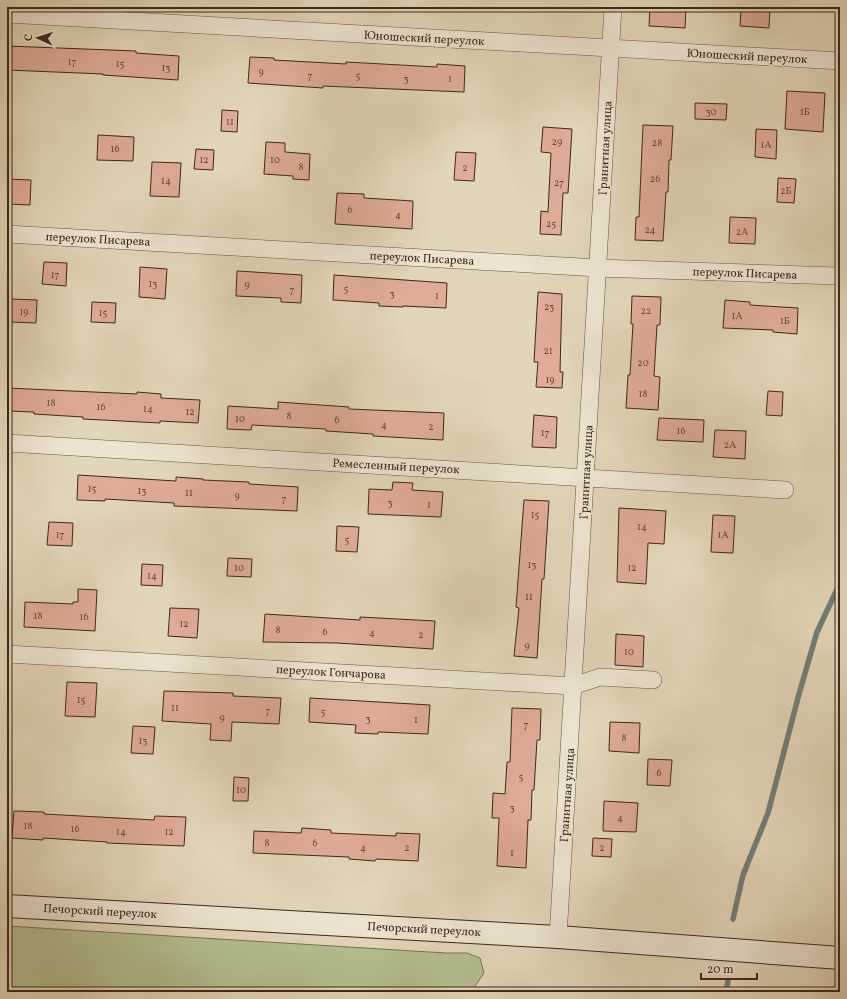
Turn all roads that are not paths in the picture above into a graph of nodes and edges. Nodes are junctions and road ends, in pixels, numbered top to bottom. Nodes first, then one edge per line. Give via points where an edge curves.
1 (613, 7) edge
2 (7, 14) edge
3 (610, 49) junction
4 (840, 61) edge
5 (7, 234) edge
6 (598, 268) junction
7 (837, 276) dead end
8 (7, 443) edge
9 (586, 478) junction
10 (785, 490) dead end
11 (7, 654) edge
12 (653, 680) dead end
13 (573, 686) junction
14 (7, 906) edge
15 (558, 937) junction
16 (840, 958) edge

1 - 3 street, Гранитная улица
2 - 3 street, Юношеский переулок
3 - 4 street, Юношеский переулок
3 - 6 street, Гранитная улица
5 - 6 street, переулок Писарева
6 - 7 street, переулок Писарева
6 - 9 street, Гранитная улица
8 - 9 street, Ремесленный переулок
9 - 10 street, Ремесленный переулок
9 - 13 street, Гранитная улица
11 - 13 street, переулок Гончарова
12 - 13 street, переулок Гончарова via 600,677
13 - 15 street, Гранитная улица
14 - 15 street, Печорский переулок
15 - 16 street, Печорский переулок

